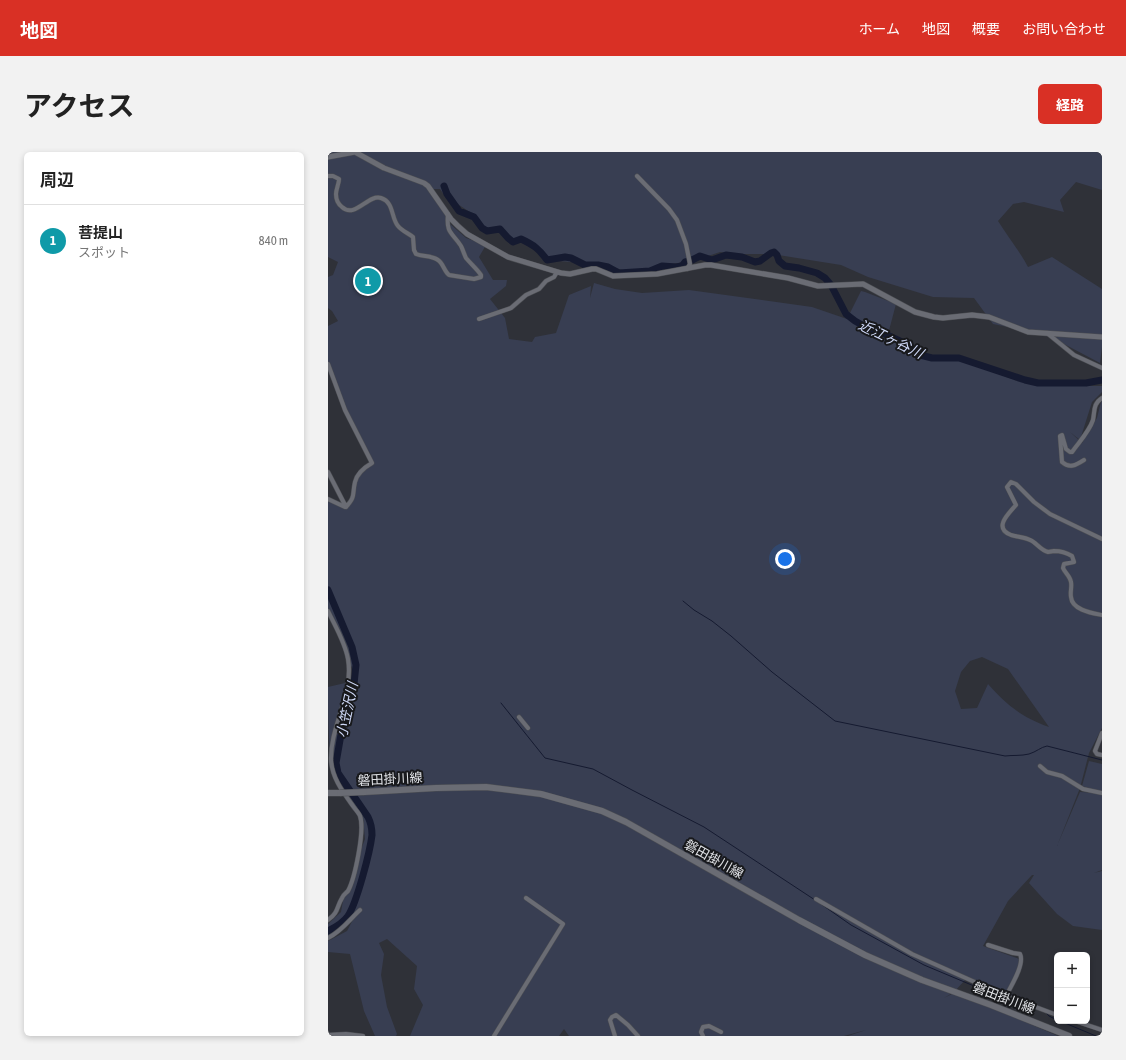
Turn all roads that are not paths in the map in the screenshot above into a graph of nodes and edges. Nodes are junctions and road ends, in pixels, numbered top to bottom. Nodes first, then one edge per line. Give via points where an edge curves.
1 (328, 157) edge
2 (328, 176) edge
3 (637, 176) dead end
4 (448, 214) junction
5 (687, 269) junction
6 (557, 272) junction
7 (479, 319) dead end
8 (1047, 333) junction
9 (1102, 337) edge
10 (328, 364) edge
11 (1102, 368) edge
12 (1102, 398) edge
13 (1084, 460) dead end
14 (328, 472) edge
15 (328, 499) edge
16 (346, 508) junction
17 (1102, 539) edge
18 (328, 611) edge
19 (1102, 615) edge
20 (519, 717) dead end
21 (528, 728) dead end
22 (1102, 733) edge
23 (1102, 755) edge
24 (1040, 766) dead end
25 (1102, 792) edge
26 (328, 794) edge
27 (526, 898) dead end
28 (816, 899) dead end
29 (360, 910) dead end
30 (328, 920) edge
31 (328, 938) edge
32 (988, 945) dead end
33 (1006, 996) junction
34 (1054, 1014) edge
35 (1084, 1024) edge
36 (1102, 1030) edge
37 (721, 1032) dead end
38 (328, 1034) edge
39 (363, 1036) edge
40 (494, 1036) edge
41 (615, 1036) edge
42 (638, 1036) edge
43 (703, 1036) edge
44 (1069, 1036) edge

1 - 4 street via 355,152 384,168 424,183
2 - 4 street via 339,179 336,194 344,209 351,210 374,199 383,199 390,205 397,226 413,237 416,254 438,259 449,275 474,280 481,275 452,236 447,226
3 - 5 street via 677,220 686,244 690,264
4 - 6 street via 467,234 500,253
5 - 6 street via 618,276 592,269 570,274
5 - 8 street via 705,265 788,278 818,286 863,284 924,315 944,318 972,315 989,317 1023,330
6 - 7 street via 539,289 526,295 511,308
8 - 9 street
8 - 11 street via 1074,355
10 - 16 street via 345,410 372,463 357,477 354,497
12 - 13 street via 1096,403 1089,428 1072,452 1066,448 1062,435 1060,436 1062,462 1066,466 1070,467
14 - 16 street
15 - 16 street
17 - 19 street via 1050,514 1016,484 1011,482 1008,485 1016,505 1006,515 1002,525 1006,532 1026,538 1048,552 1072,556 1074,562 1063,566 1070,577 1072,602 1090,612
18 - 30 street via 344,646 349,675 335,730 332,769 335,780 360,816 362,837 352,881 341,898 337,912
20 - 21 street
22 - 23 street via 1095,751
24 - 25 street via 1083,789
26 - 44 main road, 磐田掛川線, bridge via 486,788 540,794 602,811 865,955 922,980
27 - 40 street via 563,924
28 - 33 street via 912,954
29 - 31 street
32 - 33 street via 1020,954 1022,957
33 - 34 street
35 - 36 street
37 - 43 street via 709,1026 704,1027 701,1032
38 - 39 street
41 - 42 street via 610,1020 616,1015

